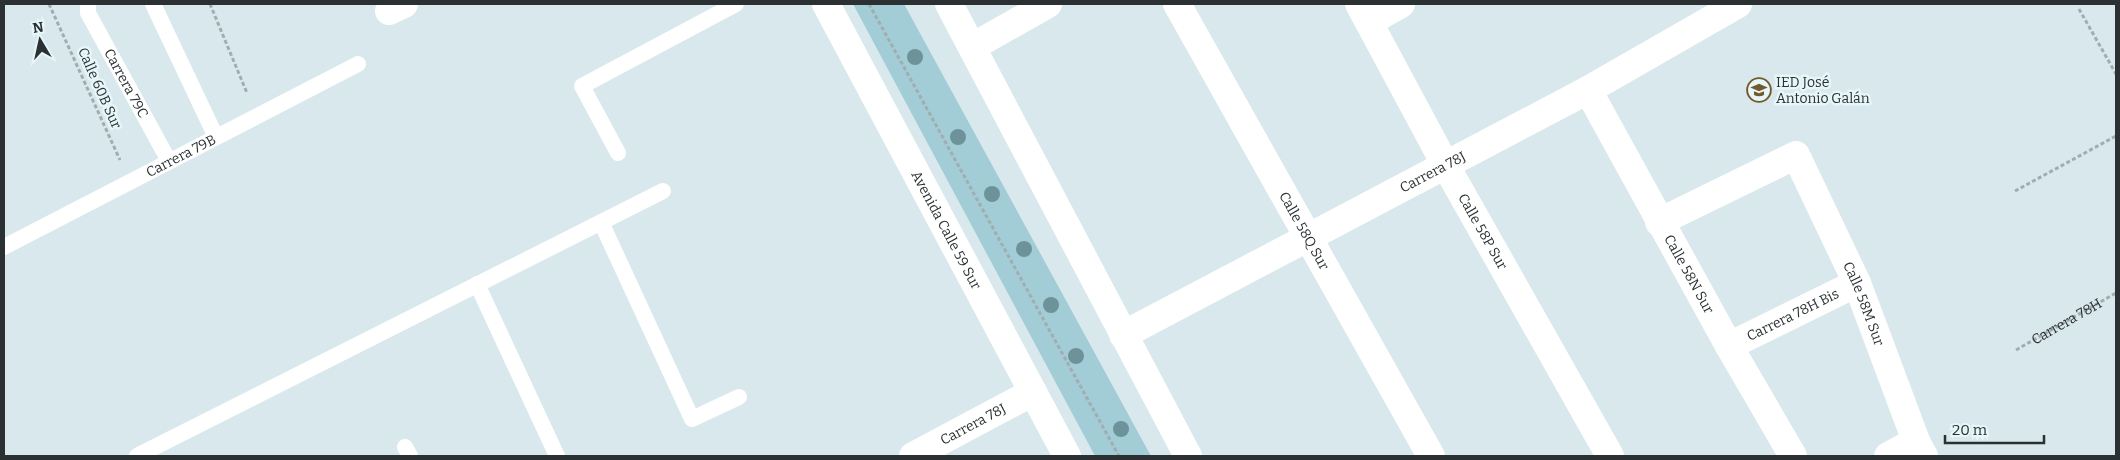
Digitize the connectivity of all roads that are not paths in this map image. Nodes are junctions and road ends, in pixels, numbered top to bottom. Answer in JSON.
{"nodes":[{"id":1,"x":88,"y":4,"type":"edge"},
{"id":2,"x":153,"y":4,"type":"edge"},
{"id":3,"x":736,"y":4,"type":"edge"},
{"id":4,"x":826,"y":4,"type":"edge"},
{"id":5,"x":949,"y":4,"type":"edge"},
{"id":6,"x":1048,"y":4,"type":"edge"},
{"id":7,"x":1178,"y":4,"type":"edge"},
{"id":8,"x":1401,"y":4,"type":"edge"},
{"id":9,"x":1738,"y":4,"type":"edge"},
{"id":10,"x":1364,"y":13,"type":"edge"},
{"id":11,"x":972,"y":47,"type":"junction"},
{"id":12,"x":358,"y":64,"type":"dead end"},
{"id":13,"x":1588,"y":90,"type":"junction"},
{"id":14,"x":216,"y":137,"type":"junction"},
{"id":15,"x":618,"y":153,"type":"dead end"},
{"id":16,"x":169,"y":161,"type":"junction"},
{"id":17,"x":1446,"y":166,"type":"junction"},
{"id":18,"x":663,"y":190,"type":"dead end"},
{"id":19,"x":602,"y":222,"type":"junction"},
{"id":20,"x":1659,"y":222,"type":"junction"},
{"id":21,"x":1309,"y":239,"type":"junction"},
{"id":22,"x":4,"y":248,"type":"edge"},
{"id":23,"x":1857,"y":283,"type":"junction"},
{"id":24,"x":477,"y":284,"type":"junction"},
{"id":25,"x":1123,"y":335,"type":"junction"},
{"id":26,"x":1728,"y":346,"type":"junction"},
{"id":27,"x":1032,"y":392,"type":"junction"},
{"id":28,"x":739,"y":396,"type":"dead end"},
{"id":29,"x":1920,"y":449,"type":"edge"},
{"id":30,"x":137,"y":456,"type":"edge"},
{"id":31,"x":558,"y":456,"type":"edge"},
{"id":32,"x":913,"y":456,"type":"edge"},
{"id":33,"x":1067,"y":456,"type":"edge"},
{"id":34,"x":1188,"y":456,"type":"edge"},
{"id":35,"x":1431,"y":456,"type":"edge"},
{"id":36,"x":1610,"y":456,"type":"edge"},
{"id":37,"x":1793,"y":456,"type":"edge"},
{"id":38,"x":1888,"y":456,"type":"edge"}],
"edges":[{"from":1,"to":16,"type":"lane","name":"Carrera 79C"},
{"from":2,"to":14,"type":"lane"},
{"from":3,"to":15,"type":"lane"},
{"from":4,"to":27,"type":"street","name":"Avenida Calle 59 Sur"},
{"from":5,"to":11,"type":"street"},
{"from":6,"to":11,"type":"street"},
{"from":7,"to":21,"type":"street","name":"Calle 58Q Sur"},
{"from":8,"to":10,"type":"street"},
{"from":9,"to":13,"type":"street","name":"Carrera 78J"},
{"from":10,"to":17,"type":"street","name":"Calle 58P Sur"},
{"from":11,"to":25,"type":"street"},
{"from":12,"to":14,"type":"lane","name":"Carrera 79B"},
{"from":13,"to":17,"type":"street","name":"Carrera 78J"},
{"from":13,"to":20,"type":"street","name":"Calle 58N Sur"},
{"from":14,"to":16,"type":"lane","name":"Carrera 79B"},
{"from":16,"to":22,"type":"lane","name":"Carrera 79B"},
{"from":17,"to":21,"type":"street","name":"Carrera 78J"},
{"from":17,"to":36,"type":"street","name":"Calle 58P Sur"},
{"from":18,"to":19,"type":"lane"},
{"from":19,"to":24,"type":"lane"},
{"from":19,"to":28,"type":"lane"},
{"from":20,"to":23,"type":"street","name":"Calle 58M Sur"},
{"from":20,"to":26,"type":"street","name":"Calle 58N Sur"},
{"from":21,"to":25,"type":"street","name":"Carrera 78J"},
{"from":21,"to":35,"type":"street","name":"Calle 58Q Sur"},
{"from":23,"to":26,"type":"street","name":"Carrera 78H Bis"},
{"from":23,"to":29,"type":"street","name":"Calle 58M Sur"},
{"from":24,"to":30,"type":"lane"},
{"from":24,"to":31,"type":"lane"},
{"from":25,"to":34,"type":"street"},
{"from":26,"to":37,"type":"street","name":"Calle 58N Sur"},
{"from":27,"to":32,"type":"street","name":"Carrera 78J"},
{"from":27,"to":33,"type":"street","name":"Avenida Calle 59 Sur"},
{"from":29,"to":38,"type":"street"}]}
